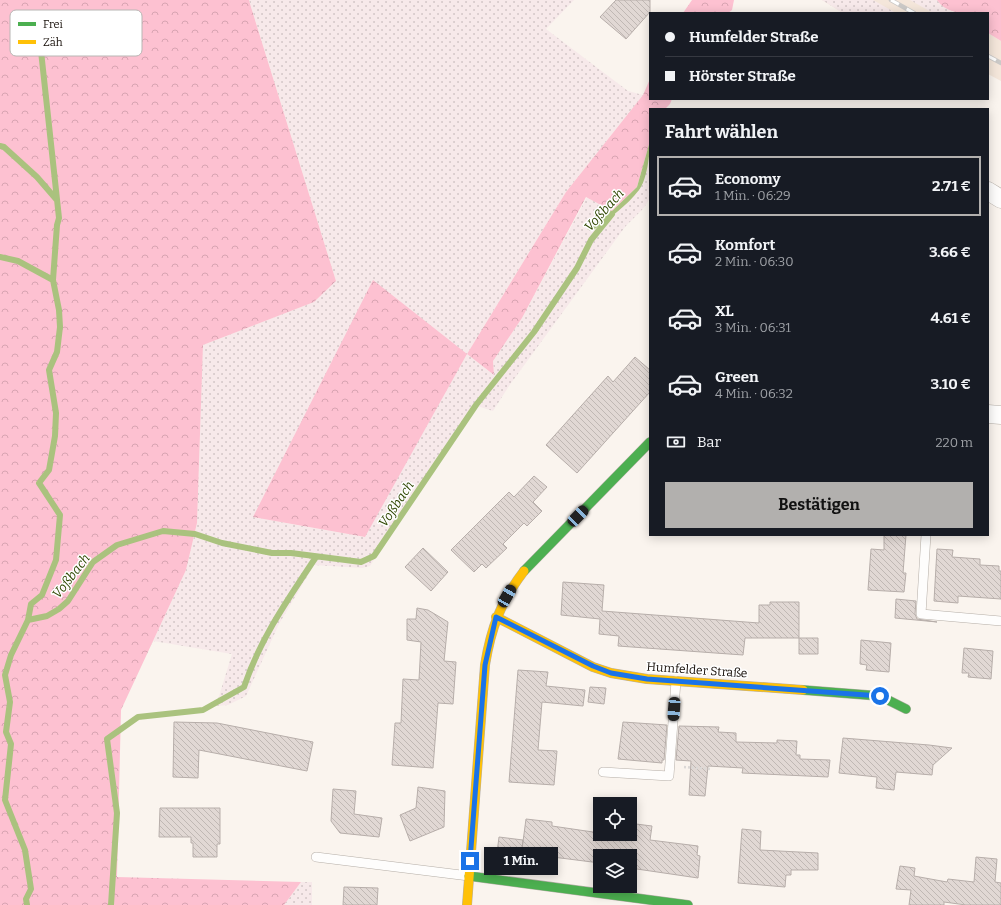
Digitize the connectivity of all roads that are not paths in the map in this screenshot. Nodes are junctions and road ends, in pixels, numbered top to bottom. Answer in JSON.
{"nodes":[{"id":1,"x":989,"y":192,"type":"edge"},
{"id":2,"x":1001,"y":199,"type":"edge"},
{"id":3,"x":989,"y":414,"type":"edge"},
{"id":4,"x":1001,"y":415,"type":"edge"},
{"id":5,"x":649,"y":443,"type":"edge"},
{"id":6,"x":926,"y":536,"type":"edge"},
{"id":7,"x":496,"y":617,"type":"junction"},
{"id":8,"x":1001,"y":621,"type":"edge"},
{"id":9,"x":676,"y":681,"type":"junction"},
{"id":10,"x":906,"y":709,"type":"dead end"},
{"id":11,"x":603,"y":772,"type":"dead end"},
{"id":12,"x":316,"y":857,"type":"dead end"},
{"id":13,"x":469,"y":876,"type":"junction"},
{"id":14,"x":467,"y":905,"type":"edge"},
{"id":15,"x":688,"y":905,"type":"edge"}],
"edges":[{"from":1,"to":2,"type":"street"},
{"from":3,"to":4,"type":"street"},
{"from":5,"to":7,"type":"street"},
{"from":6,"to":8,"type":"lane"},
{"from":7,"to":9,"type":"street","name":"Humfelder Straße"},
{"from":7,"to":13,"type":"street"},
{"from":9,"to":10,"type":"street","name":"Humfelder Straße"},
{"from":9,"to":11,"type":"lane"},
{"from":12,"to":13,"type":"lane"},
{"from":13,"to":14,"type":"street"},
{"from":13,"to":15,"type":"street"}]}
